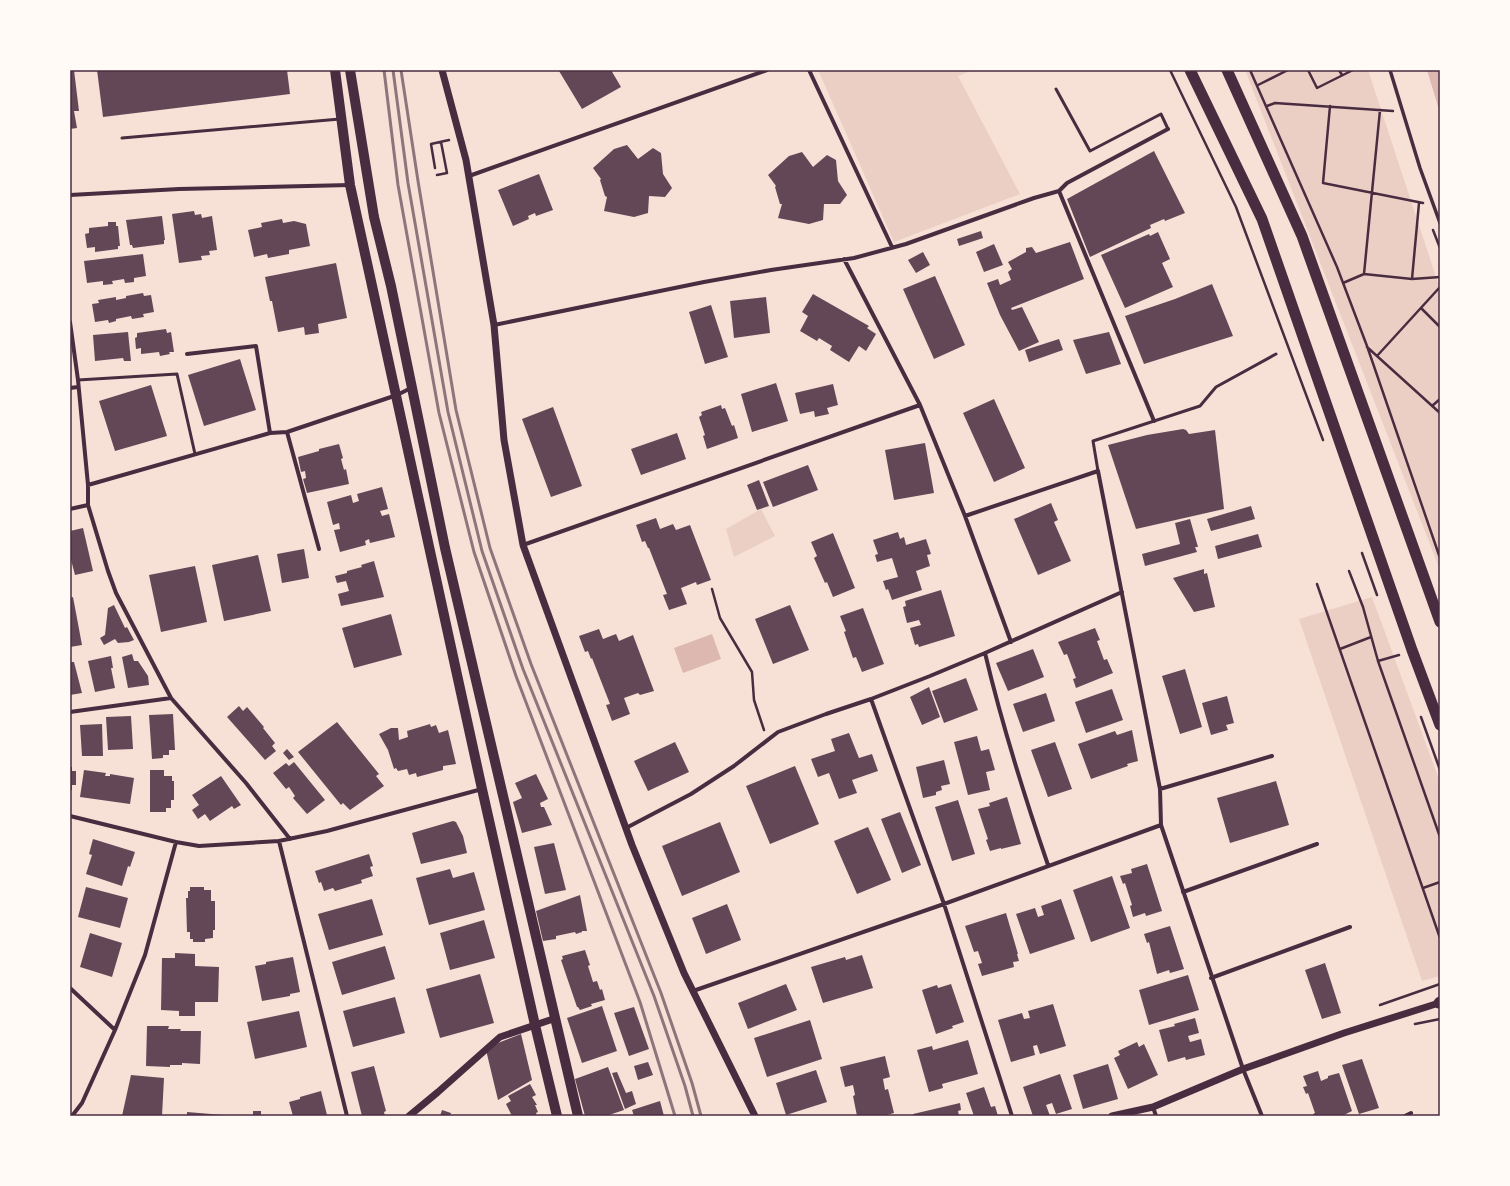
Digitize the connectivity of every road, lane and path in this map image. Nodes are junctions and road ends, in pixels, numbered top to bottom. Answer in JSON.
{"nodes":[{"id":1,"x":335,"y":70,"type":"edge"},
{"id":2,"x":350,"y":70,"type":"edge"},
{"id":3,"x":442,"y":70,"type":"edge"},
{"id":4,"x":767,"y":70,"type":"edge"},
{"id":5,"x":810,"y":70,"type":"edge"},
{"id":6,"x":1170,"y":70,"type":"edge"},
{"id":7,"x":1190,"y":70,"type":"edge"},
{"id":8,"x":1227,"y":70,"type":"edge"},
{"id":9,"x":1250,"y":70,"type":"edge"},
{"id":10,"x":1288,"y":70,"type":"edge"},
{"id":11,"x":1308,"y":70,"type":"edge"},
{"id":12,"x":1339,"y":70,"type":"edge"},
{"id":13,"x":1353,"y":70,"type":"edge"},
{"id":14,"x":1390,"y":70,"type":"edge"},
{"id":15,"x":1342,"y":75,"type":"junction"},
{"id":16,"x":1258,"y":85,"type":"junction"},
{"id":17,"x":1056,"y":88,"type":"dead end"},
{"id":18,"x":1267,"y":106,"type":"junction"},
{"id":19,"x":1330,"y":106,"type":"junction"},
{"id":20,"x":1380,"y":110,"type":"junction"},
{"id":21,"x":1403,"y":112,"type":"junction"},
{"id":22,"x":342,"y":119,"type":"junction"},
{"id":23,"x":1168,"y":129,"type":"joint"},
{"id":24,"x":122,"y":138,"type":"dead end"},
{"id":25,"x":460,"y":139,"type":"junction"},
{"id":26,"x":441,"y":142,"type":"junction"},
{"id":27,"x":435,"y":168,"type":"dead end"},
{"id":28,"x":437,"y":175,"type":"dead end"},
{"id":29,"x":468,"y":176,"type":"junction"},
{"id":30,"x":350,"y":185,"type":"junction"},
{"id":31,"x":1058,"y":191,"type":"junction"},
{"id":32,"x":1372,"y":193,"type":"junction"},
{"id":33,"x":70,"y":195,"type":"edge"},
{"id":34,"x":1419,"y":202,"type":"junction"},
{"id":35,"x":1434,"y":205,"type":"junction"},
{"id":36,"x":1440,"y":223,"type":"edge"},
{"id":37,"x":892,"y":247,"type":"junction"},
{"id":38,"x":844,"y":259,"type":"junction"},
{"id":39,"x":1364,"y":274,"type":"junction"},
{"id":40,"x":1440,"y":277,"type":"edge"},
{"id":41,"x":1412,"y":279,"type":"junction"},
{"id":42,"x":1343,"y":283,"type":"junction"},
{"id":43,"x":1440,"y":287,"type":"edge"},
{"id":44,"x":1421,"y":308,"type":"junction"},
{"id":45,"x":70,"y":322,"type":"edge"},
{"id":46,"x":494,"y":325,"type":"junction"},
{"id":47,"x":1440,"y":327,"type":"edge"},
{"id":48,"x":1367,"y":346,"type":"junction"},
{"id":49,"x":186,"y":354,"type":"dead end"},
{"id":50,"x":1276,"y":354,"type":"dead end"},
{"id":51,"x":1377,"y":356,"type":"junction"},
{"id":52,"x":78,"y":380,"type":"junction"},
{"id":53,"x":78,"y":387,"type":"junction"},
{"id":54,"x":70,"y":388,"type":"edge"},
{"id":55,"x":412,"y":388,"type":"junction"},
{"id":56,"x":397,"y":394,"type":"junction"},
{"id":57,"x":1440,"y":399,"type":"edge"},
{"id":58,"x":920,"y":405,"type":"junction"},
{"id":59,"x":1432,"y":406,"type":"junction"},
{"id":60,"x":1440,"y":413,"type":"edge"},
{"id":61,"x":1154,"y":421,"type":"junction"},
{"id":62,"x":286,"y":432,"type":"junction"},
{"id":63,"x":270,"y":433,"type":"junction"},
{"id":64,"x":1325,"y":445,"type":"dead end"},
{"id":65,"x":195,"y":454,"type":"junction"},
{"id":66,"x":1098,"y":471,"type":"junction"},
{"id":67,"x":88,"y":485,"type":"junction"},
{"id":68,"x":88,"y":505,"type":"junction"},
{"id":69,"x":70,"y":509,"type":"edge"},
{"id":70,"x":965,"y":516,"type":"junction"},
{"id":71,"x":523,"y":545,"type":"junction"},
{"id":72,"x":1361,"y":548,"type":"dead end"},
{"id":73,"x":319,"y":549,"type":"dead end"},
{"id":74,"x":1440,"y":558,"type":"edge"},
{"id":75,"x":1349,"y":571,"type":"dead end"},
{"id":76,"x":1317,"y":584,"type":"dead end"},
{"id":77,"x":712,"y":589,"type":"dead end"},
{"id":78,"x":1122,"y":592,"type":"junction"},
{"id":79,"x":1378,"y":597,"type":"dead end"},
{"id":80,"x":1440,"y":622,"type":"edge"},
{"id":81,"x":1372,"y":637,"type":"junction"},
{"id":82,"x":1011,"y":642,"type":"junction"},
{"id":83,"x":1340,"y":648,"type":"junction"},
{"id":84,"x":1396,"y":648,"type":"dead end"},
{"id":85,"x":985,"y":653,"type":"junction"},
{"id":86,"x":1399,"y":655,"type":"junction"},
{"id":87,"x":1378,"y":661,"type":"junction"},
{"id":88,"x":1401,"y":662,"type":"dead end"},
{"id":89,"x":170,"y":698,"type":"junction"},
{"id":90,"x":871,"y":699,"type":"junction"},
{"id":91,"x":70,"y":712,"type":"edge"},
{"id":92,"x":1419,"y":712,"type":"dead end"},
{"id":93,"x":1440,"y":724,"type":"edge"},
{"id":94,"x":767,"y":740,"type":"junction"},
{"id":95,"x":1272,"y":756,"type":"dead end"},
{"id":96,"x":1440,"y":770,"type":"edge"},
{"id":97,"x":499,"y":784,"type":"junction"},
{"id":98,"x":482,"y":789,"type":"junction"},
{"id":99,"x":1160,"y":789,"type":"junction"},
{"id":100,"x":70,"y":816,"type":"edge"},
{"id":101,"x":1161,"y":825,"type":"junction"},
{"id":102,"x":626,"y":828,"type":"junction"},
{"id":103,"x":1440,"y":837,"type":"edge"},
{"id":104,"x":290,"y":839,"type":"junction"},
{"id":105,"x":279,"y":841,"type":"junction"},
{"id":106,"x":176,"y":842,"type":"junction"},
{"id":107,"x":1317,"y":844,"type":"dead end"},
{"id":108,"x":1048,"y":865,"type":"junction"},
{"id":109,"x":1440,"y":882,"type":"edge"},
{"id":110,"x":1423,"y":888,"type":"junction"},
{"id":111,"x":1183,"y":892,"type":"junction"},
{"id":112,"x":944,"y":904,"type":"junction"},
{"id":113,"x":1350,"y":926,"type":"dead end"},
{"id":114,"x":1440,"y":938,"type":"edge"},
{"id":115,"x":1211,"y":978,"type":"junction"},
{"id":116,"x":1440,"y":984,"type":"edge"},
{"id":117,"x":70,"y":988,"type":"edge"},
{"id":118,"x":693,"y":991,"type":"junction"},
{"id":119,"x":1440,"y":1003,"type":"edge"},
{"id":120,"x":1380,"y":1005,"type":"dead end"},
{"id":121,"x":556,"y":1018,"type":"junction"},
{"id":122,"x":535,"y":1024,"type":"junction"},
{"id":123,"x":115,"y":1030,"type":"junction"},
{"id":124,"x":1243,"y":1069,"type":"junction"},
{"id":125,"x":1153,"y":1107,"type":"junction"},
{"id":126,"x":1411,"y":1113,"type":"dead end"},
{"id":127,"x":72,"y":1116,"type":"edge"},
{"id":128,"x":347,"y":1116,"type":"edge"},
{"id":129,"x":409,"y":1116,"type":"edge"},
{"id":130,"x":557,"y":1116,"type":"edge"},
{"id":131,"x":578,"y":1116,"type":"edge"},
{"id":132,"x":755,"y":1116,"type":"edge"},
{"id":133,"x":1012,"y":1116,"type":"edge"},
{"id":134,"x":1112,"y":1116,"type":"edge"},
{"id":135,"x":1156,"y":1116,"type":"edge"},
{"id":136,"x":1262,"y":1116,"type":"edge"},
{"id":137,"x":1405,"y":1116,"type":"edge"}],
"edges":[{"from":1,"to":22,"type":"main road"},
{"from":2,"to":55,"type":"main road"},
{"from":3,"to":25,"type":"street"},
{"from":4,"to":29,"type":"street"},
{"from":5,"to":37,"type":"street"},
{"from":6,"to":64,"type":"path"},
{"from":7,"to":93,"type":"highway"},
{"from":8,"to":80,"type":"highway"},
{"from":9,"to":16,"type":"path"},
{"from":10,"to":16,"type":"path"},
{"from":11,"to":15,"type":"path"},
{"from":12,"to":15,"type":"path"},
{"from":13,"to":15,"type":"path"},
{"from":14,"to":21,"type":"street"},
{"from":16,"to":18,"type":"path"},
{"from":17,"to":23,"type":"lane"},
{"from":18,"to":19,"type":"path"},
{"from":18,"to":42,"type":"path"},
{"from":19,"to":20,"type":"path"},
{"from":19,"to":32,"type":"path"},
{"from":20,"to":21,"type":"path"},
{"from":20,"to":32,"type":"path"},
{"from":21,"to":35,"type":"street"},
{"from":22,"to":24,"type":"lane"},
{"from":22,"to":30,"type":"main road"},
{"from":23,"to":31,"type":"street"},
{"from":25,"to":26,"type":"path"},
{"from":25,"to":29,"type":"street"},
{"from":26,"to":27,"type":"path"},
{"from":26,"to":28,"type":"path"},
{"from":29,"to":46,"type":"street"},
{"from":30,"to":33,"type":"street"},
{"from":30,"to":56,"type":"main road"},
{"from":31,"to":37,"type":"street"},
{"from":31,"to":61,"type":"street"},
{"from":32,"to":34,"type":"path"},
{"from":32,"to":39,"type":"path"},
{"from":34,"to":35,"type":"path"},
{"from":34,"to":41,"type":"path"},
{"from":35,"to":36,"type":"street"},
{"from":37,"to":38,"type":"street"},
{"from":38,"to":46,"type":"street"},
{"from":38,"to":58,"type":"street"},
{"from":39,"to":41,"type":"path"},
{"from":39,"to":42,"type":"path"},
{"from":40,"to":41,"type":"path"},
{"from":42,"to":48,"type":"path"},
{"from":43,"to":44,"type":"path"},
{"from":44,"to":47,"type":"path"},
{"from":44,"to":51,"type":"path"},
{"from":45,"to":52,"type":"street"},
{"from":46,"to":71,"type":"street"},
{"from":48,"to":51,"type":"path"},
{"from":48,"to":74,"type":"path"},
{"from":49,"to":63,"type":"street"},
{"from":50,"to":61,"type":"lane"},
{"from":51,"to":59,"type":"path"},
{"from":52,"to":53,"type":"street"},
{"from":52,"to":65,"type":"lane"},
{"from":53,"to":54,"type":"street"},
{"from":53,"to":67,"type":"street"},
{"from":55,"to":56,"type":"street"},
{"from":55,"to":97,"type":"main road"},
{"from":56,"to":62,"type":"street"},
{"from":56,"to":98,"type":"main road"},
{"from":57,"to":59,"type":"path"},
{"from":58,"to":70,"type":"street"},
{"from":58,"to":71,"type":"street"},
{"from":59,"to":60,"type":"path"},
{"from":61,"to":66,"type":"lane"},
{"from":62,"to":63,"type":"street"},
{"from":62,"to":73,"type":"street"},
{"from":63,"to":65,"type":"street"},
{"from":65,"to":67,"type":"street"},
{"from":66,"to":70,"type":"street"},
{"from":66,"to":78,"type":"street"},
{"from":67,"to":68,"type":"street"},
{"from":68,"to":69,"type":"street"},
{"from":68,"to":89,"type":"street"},
{"from":70,"to":82,"type":"street"},
{"from":71,"to":102,"type":"street"},
{"from":72,"to":79,"type":"path"},
{"from":75,"to":81,"type":"path"},
{"from":76,"to":83,"type":"path"},
{"from":77,"to":94,"type":"path"},
{"from":78,"to":82,"type":"street"},
{"from":78,"to":99,"type":"street"},
{"from":81,"to":83,"type":"path"},
{"from":81,"to":87,"type":"path"},
{"from":82,"to":85,"type":"street"},
{"from":83,"to":110,"type":"path"},
{"from":84,"to":86,"type":"path"},
{"from":85,"to":90,"type":"street"},
{"from":85,"to":108,"type":"street"},
{"from":86,"to":87,"type":"path"},
{"from":86,"to":88,"type":"path"},
{"from":87,"to":103,"type":"path"},
{"from":89,"to":91,"type":"street"},
{"from":89,"to":104,"type":"street"},
{"from":90,"to":94,"type":"street"},
{"from":90,"to":112,"type":"street"},
{"from":92,"to":96,"type":"path"},
{"from":94,"to":102,"type":"street"},
{"from":95,"to":99,"type":"street"},
{"from":97,"to":98,"type":"main road"},
{"from":97,"to":121,"type":"main road"},
{"from":98,"to":104,"type":"street"},
{"from":98,"to":122,"type":"main road"},
{"from":99,"to":101,"type":"street"},
{"from":100,"to":106,"type":"street"},
{"from":101,"to":108,"type":"street"},
{"from":101,"to":111,"type":"street"},
{"from":102,"to":118,"type":"street"},
{"from":104,"to":105,"type":"street"},
{"from":105,"to":106,"type":"street"},
{"from":105,"to":128,"type":"street"},
{"from":106,"to":123,"type":"street"},
{"from":107,"to":111,"type":"street"},
{"from":108,"to":112,"type":"street"},
{"from":109,"to":110,"type":"path"},
{"from":110,"to":114,"type":"path"},
{"from":111,"to":115,"type":"street"},
{"from":112,"to":118,"type":"street"},
{"from":112,"to":133,"type":"street"},
{"from":113,"to":115,"type":"street"},
{"from":115,"to":124,"type":"street"},
{"from":116,"to":120,"type":"path"},
{"from":117,"to":123,"type":"street"},
{"from":118,"to":132,"type":"street"},
{"from":119,"to":124,"type":"street"},
{"from":121,"to":122,"type":"street"},
{"from":121,"to":131,"type":"main road"},
{"from":122,"to":129,"type":"street"},
{"from":122,"to":130,"type":"main road"},
{"from":123,"to":127,"type":"street"},
{"from":124,"to":125,"type":"street"},
{"from":124,"to":136,"type":"street"},
{"from":125,"to":134,"type":"street"},
{"from":125,"to":135,"type":"street"},
{"from":126,"to":137,"type":"street"}]}
